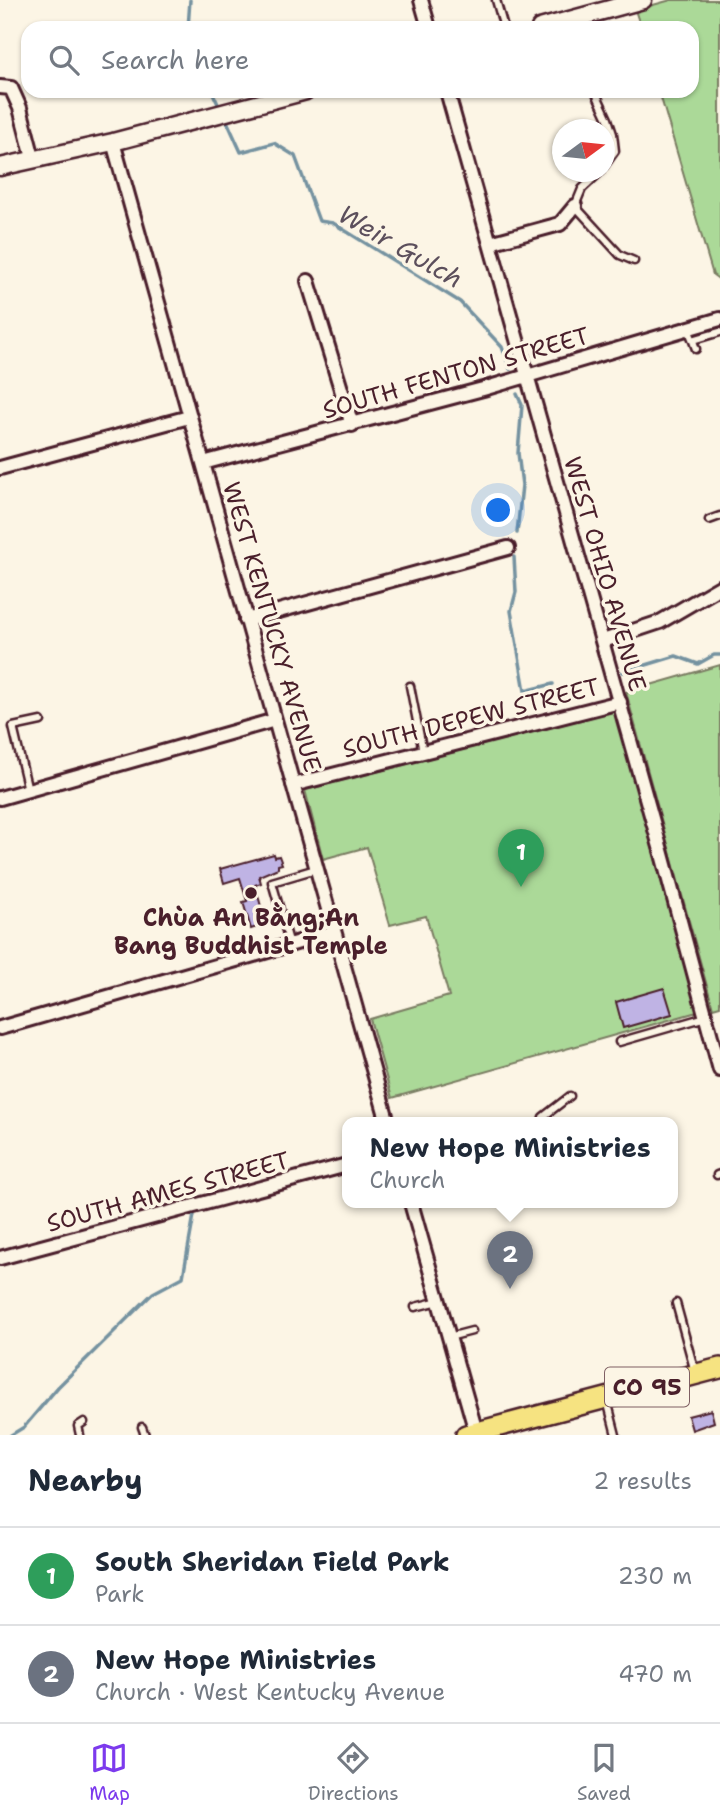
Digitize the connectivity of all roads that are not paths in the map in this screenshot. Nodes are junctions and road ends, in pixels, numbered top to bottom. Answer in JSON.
{"nodes":[{"id":1,"x":421,"y":0,"type":"edge"},
{"id":2,"x":496,"y":0,"type":"edge"},
{"id":3,"x":643,"y":0,"type":"edge"},
{"id":4,"x":427,"y":21,"type":"edge"},
{"id":5,"x":502,"y":21,"type":"edge"},
{"id":6,"x":566,"y":21,"type":"edge"},
{"id":7,"x":0,"y":87,"type":"edge"},
{"id":8,"x":280,"y":98,"type":"edge"},
{"id":9,"x":449,"y":98,"type":"edge"},
{"id":10,"x":598,"y":98,"type":"edge"},
{"id":11,"x":607,"y":119,"type":"edge"},
{"id":12,"x":113,"y":142,"type":"junction"},
{"id":13,"x":33,"y":158,"type":"junction"},
{"id":14,"x":0,"y":167,"type":"edge"},
{"id":15,"x":589,"y":182,"type":"edge"},
{"id":16,"x":575,"y":206,"type":"junction"},
{"id":17,"x":490,"y":243,"type":"junction"},
{"id":18,"x":634,"y":261,"type":"dead end"},
{"id":19,"x":308,"y":281,"type":"dead end"},
{"id":20,"x":720,"y":319,"type":"edge"},
{"id":21,"x":720,"y":332,"type":"edge"},
{"id":22,"x":690,"y":334,"type":"junction"},
{"id":23,"x":696,"y":349,"type":"dead end"},
{"id":24,"x":527,"y":375,"type":"junction"},
{"id":25,"x":189,"y":417,"type":"junction"},
{"id":26,"x":352,"y":425,"type":"junction"},
{"id":27,"x":203,"y":463,"type":"junction"},
{"id":28,"x":0,"y":468,"type":"edge"},
{"id":29,"x":720,"y":516,"type":"edge"},
{"id":30,"x":709,"y":520,"type":"dead end"},
{"id":31,"x":508,"y":548,"type":"dead end"},
{"id":32,"x":720,"y":587,"type":"edge"},
{"id":33,"x":246,"y":620,"type":"junction"},
{"id":34,"x":603,"y":641,"type":"junction"},
{"id":35,"x":410,"y":686,"type":"dead end"},
{"id":36,"x":620,"y":702,"type":"junction"},
{"id":37,"x":275,"y":720,"type":"junction"},
{"id":38,"x":41,"y":721,"type":"dead end"},
{"id":39,"x":423,"y":752,"type":"junction"},
{"id":40,"x":293,"y":785,"type":"junction"},
{"id":41,"x":28,"y":790,"type":"junction"},
{"id":42,"x":0,"y":798,"type":"edge"},
{"id":43,"x":316,"y":869,"type":"junction"},
{"id":44,"x":334,"y":932,"type":"junction"},
{"id":45,"x":290,"y":945,"type":"junction"},
{"id":46,"x":706,"y":1017,"type":"junction"},
{"id":47,"x":0,"y":1028,"type":"edge"},
{"id":48,"x":619,"y":1042,"type":"dead end"},
{"id":49,"x":720,"y":1070,"type":"edge"},
{"id":50,"x":570,"y":1096,"type":"dead end"},
{"id":51,"x":386,"y":1117,"type":"edge"},
{"id":52,"x":543,"y":1117,"type":"edge"},
{"id":53,"x":342,"y":1166,"type":"edge"},
{"id":54,"x":412,"y":1208,"type":"edge"},
{"id":55,"x":0,"y":1258,"type":"edge"},
{"id":56,"x":439,"y":1301,"type":"junction"},
{"id":57,"x":676,"y":1303,"type":"dead end"},
{"id":58,"x":415,"y":1307,"type":"dead end"},
{"id":59,"x":472,"y":1331,"type":"dead end"},
{"id":60,"x":449,"y":1337,"type":"junction"},
{"id":61,"x":720,"y":1368,"type":"edge"},
{"id":62,"x":695,"y":1374,"type":"junction"},
{"id":63,"x":607,"y":1398,"type":"junction"},
{"id":64,"x":84,"y":1422,"type":"dead end"},
{"id":65,"x":142,"y":1427,"type":"dead end"},
{"id":66,"x":473,"y":1434,"type":"edge"},
{"id":67,"x":80,"y":1435,"type":"edge"},
{"id":68,"x":145,"y":1435,"type":"edge"},
{"id":69,"x":616,"y":1435,"type":"edge"}],
"edges":[{"from":1,"to":4,"type":"street"},
{"from":2,"to":5,"type":"lane"},
{"from":3,"to":6,"type":"street"},
{"from":7,"to":13,"type":"street"},
{"from":8,"to":12,"type":"street"},
{"from":9,"to":17,"type":"street","name":"WEST OHIO AVENUE"},
{"from":10,"to":11,"type":"lane"},
{"from":12,"to":13,"type":"street"},
{"from":12,"to":25,"type":"street","name":"WEST KENTUCKY AVENUE"},
{"from":13,"to":14,"type":"street"},
{"from":15,"to":16,"type":"lane"},
{"from":16,"to":17,"type":"street"},
{"from":16,"to":18,"type":"lane"},
{"from":17,"to":24,"type":"street","name":"WEST OHIO AVENUE"},
{"from":19,"to":26,"type":"street"},
{"from":20,"to":22,"type":"street","name":"SOUTH FENTON STREET"},
{"from":21,"to":22,"type":"lane"},
{"from":22,"to":23,"type":"lane"},
{"from":22,"to":24,"type":"street","name":"SOUTH FENTON STREET"},
{"from":24,"to":26,"type":"street","name":"SOUTH FENTON STREET"},
{"from":24,"to":34,"type":"street","name":"WEST OHIO AVENUE"},
{"from":25,"to":27,"type":"street","name":"WEST KENTUCKY AVENUE"},
{"from":25,"to":28,"type":"street"},
{"from":26,"to":27,"type":"street","name":"SOUTH FENTON STREET"},
{"from":27,"to":33,"type":"street","name":"WEST KENTUCKY AVENUE"},
{"from":29,"to":30,"type":"lane"},
{"from":31,"to":33,"type":"street"},
{"from":32,"to":34,"type":"street","name":"SOUTH DEPEW STREET"},
{"from":33,"to":37,"type":"street","name":"WEST KENTUCKY AVENUE"},
{"from":34,"to":36,"type":"street","name":"WEST OHIO AVENUE"},
{"from":35,"to":39,"type":"lane"},
{"from":36,"to":39,"type":"street","name":"SOUTH DEPEW STREET"},
{"from":36,"to":46,"type":"street","name":"WEST OHIO AVENUE"},
{"from":37,"to":40,"type":"street","name":"WEST KENTUCKY AVENUE"},
{"from":37,"to":41,"type":"street"},
{"from":38,"to":41,"type":"lane"},
{"from":39,"to":40,"type":"street","name":"SOUTH DEPEW STREET"},
{"from":40,"to":43,"type":"street","name":"WEST KENTUCKY AVENUE"},
{"from":41,"to":42,"type":"street"},
{"from":43,"to":44,"type":"street","name":"WEST KENTUCKY AVENUE"},
{"from":43,"to":45,"type":"lane"},
{"from":44,"to":45,"type":"street"},
{"from":44,"to":51,"type":"street","name":"WEST KENTUCKY AVENUE"},
{"from":45,"to":47,"type":"street"},
{"from":46,"to":48,"type":"lane"},
{"from":46,"to":49,"type":"street","name":"WEST OHIO AVENUE"},
{"from":50,"to":52,"type":"lane"},
{"from":53,"to":55,"type":"street","name":"SOUTH AMES STREET"},
{"from":54,"to":56,"type":"street"},
{"from":56,"to":58,"type":"lane"},
{"from":56,"to":60,"type":"street"},
{"from":57,"to":62,"type":"lane"},
{"from":59,"to":60,"type":"lane"},
{"from":60,"to":66,"type":"street"},
{"from":61,"to":62,"type":"main road","number":"CO 95"},
{"from":62,"to":63,"type":"main road","number":"CO 95"},
{"from":63,"to":66,"type":"main road","number":"CO 95"},
{"from":63,"to":69,"type":"lane"},
{"from":64,"to":67,"type":"lane"},
{"from":65,"to":68,"type":"lane"}]}
